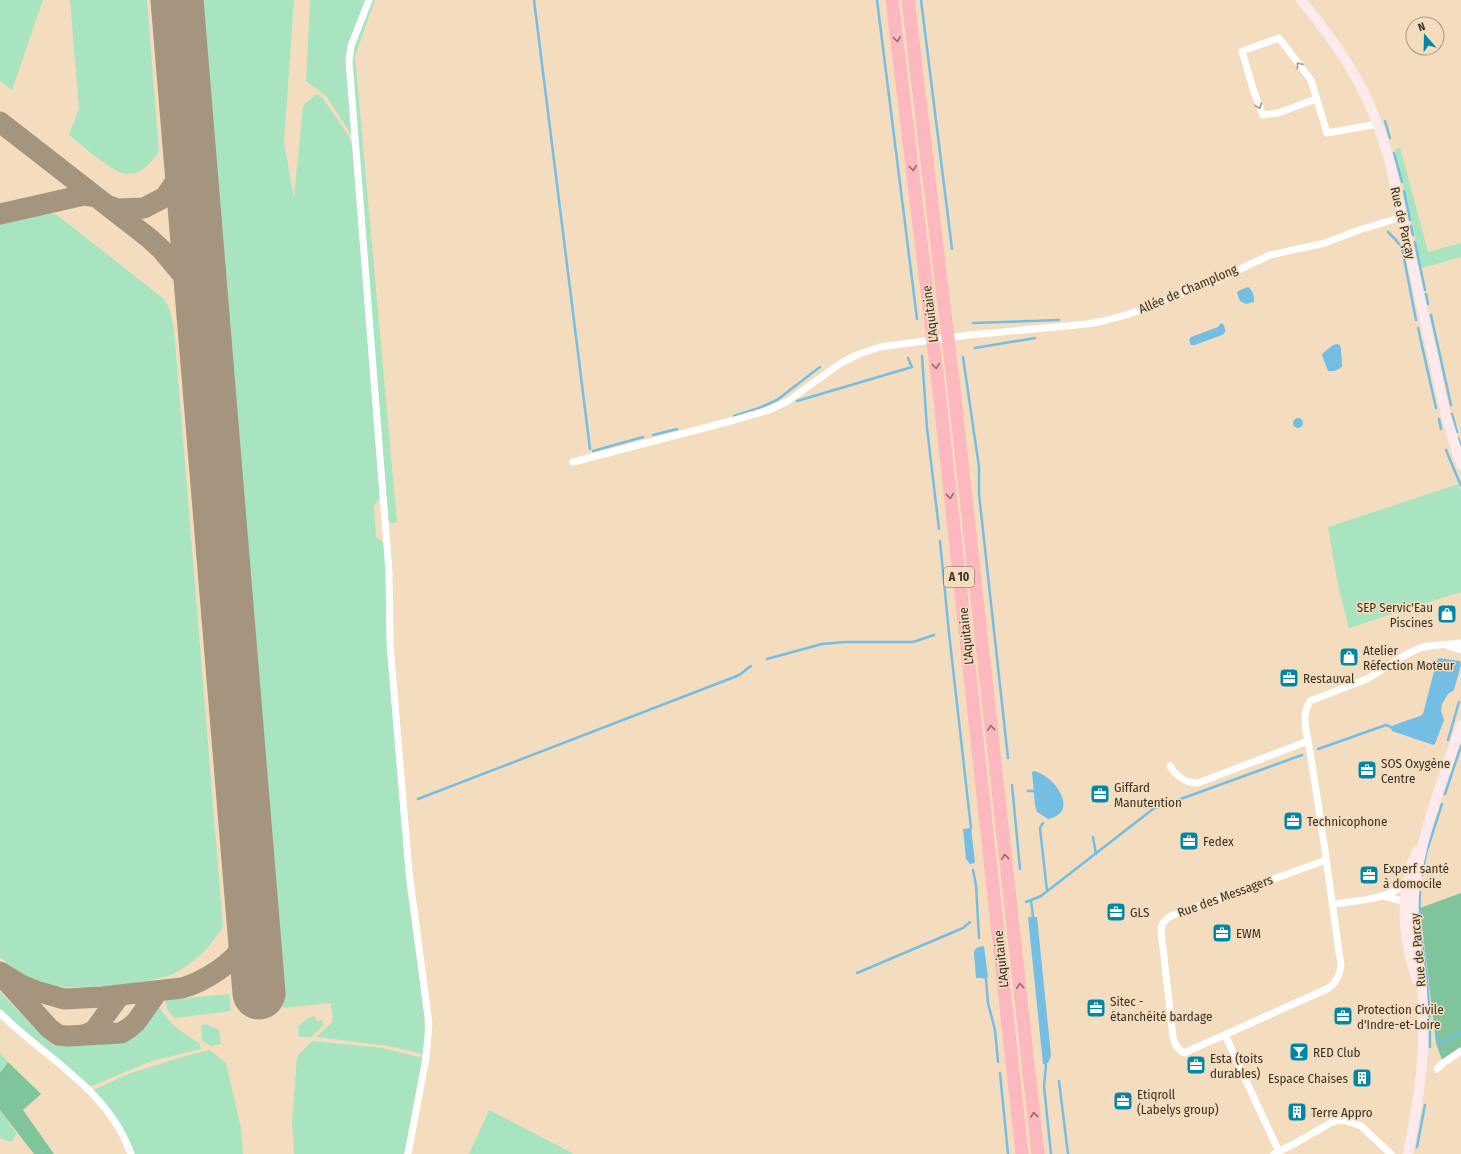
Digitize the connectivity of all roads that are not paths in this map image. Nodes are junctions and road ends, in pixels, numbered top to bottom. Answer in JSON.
{"nodes":[{"id":1,"x":369,"y":0,"type":"edge"},
{"id":2,"x":892,"y":0,"type":"edge"},
{"id":3,"x":908,"y":0,"type":"edge"},
{"id":4,"x":1301,"y":0,"type":"edge"},
{"id":5,"x":1316,"y":99,"type":"junction"},
{"id":6,"x":1378,"y":124,"type":"junction"},
{"id":7,"x":1402,"y":217,"type":"junction"},
{"id":8,"x":573,"y":462,"type":"dead end"},
{"id":9,"x":1461,"y":465,"type":"edge"},
{"id":10,"x":1461,"y":643,"type":"edge"},
{"id":11,"x":1440,"y":645,"type":"junction"},
{"id":12,"x":1461,"y":650,"type":"edge"},
{"id":13,"x":1461,"y":725,"type":"edge"},
{"id":14,"x":1308,"y":741,"type":"junction"},
{"id":15,"x":1170,"y":766,"type":"dead end"},
{"id":16,"x":1426,"y":833,"type":"junction"},
{"id":17,"x":1326,"y":860,"type":"junction"},
{"id":18,"x":1408,"y":877,"type":"junction"},
{"id":19,"x":1416,"y":886,"type":"junction"},
{"id":20,"x":1394,"y":890,"type":"junction"},
{"id":21,"x":1382,"y":896,"type":"junction"},
{"id":22,"x":1405,"y":898,"type":"junction"},
{"id":23,"x":1332,"y":904,"type":"junction"},
{"id":24,"x":1417,"y":948,"type":"junction"},
{"id":25,"x":1422,"y":996,"type":"junction"},
{"id":26,"x":0,"y":1013,"type":"edge"},
{"id":27,"x":1225,"y":1035,"type":"junction"},
{"id":28,"x":1461,"y":1051,"type":"edge"},
{"id":29,"x":1437,"y":1069,"type":"dead end"},
{"id":30,"x":1276,"y":1153,"type":"edge"},
{"id":31,"x":131,"y":1154,"type":"edge"},
{"id":32,"x":408,"y":1154,"type":"edge"},
{"id":33,"x":1022,"y":1154,"type":"edge"},
{"id":34,"x":1038,"y":1154,"type":"edge"},
{"id":35,"x":1391,"y":1154,"type":"edge"},
{"id":36,"x":1408,"y":1154,"type":"edge"}],
"edges":[{"from":1,"to":32,"type":"street"},
{"from":2,"to":33,"type":"highway","name":"L'Aquitaine","number":"A 10","one_way":true},
{"from":34,"to":3,"type":"highway","name":"L'Aquitaine","number":"A 10","one_way":true},
{"from":4,"to":6,"type":"street","name":"Rue de Parçay"},
{"from":5,"to":5,"type":"street","one_way":true},
{"from":5,"to":6,"type":"street"},
{"from":6,"to":7,"type":"street","name":"Rue de Parçay"},
{"from":7,"to":8,"type":"street","name":"Allée de Champlong"},
{"from":7,"to":9,"type":"street","name":"Rue de Parçay"},
{"from":10,"to":11,"type":"street"},
{"from":11,"to":12,"type":"street"},
{"from":11,"to":14,"type":"street"},
{"from":13,"to":16,"type":"street","name":"Rue de Parcay"},
{"from":14,"to":15,"type":"street"},
{"from":14,"to":17,"type":"street"},
{"from":16,"to":18,"type":"street","name":"Rue de Parcay"},
{"from":16,"to":19,"type":"street","name":"Rue de Parcay"},
{"from":17,"to":23,"type":"street"},
{"from":17,"to":27,"type":"street","name":"Rue des Messagers"},
{"from":18,"to":20,"type":"street"},
{"from":18,"to":22,"type":"street","name":"Rue de Parcay"},
{"from":19,"to":22,"type":"street"},
{"from":19,"to":24,"type":"street","name":"Rue de Parcay"},
{"from":20,"to":21,"type":"street"},
{"from":20,"to":22,"type":"street"},
{"from":21,"to":22,"type":"street"},
{"from":21,"to":23,"type":"street"},
{"from":22,"to":24,"type":"street"},
{"from":22,"to":25,"type":"street","name":"Rue de Parcay"},
{"from":23,"to":27,"type":"street"},
{"from":24,"to":25,"type":"street","name":"Rue de Parcay"},
{"from":25,"to":36,"type":"street"},
{"from":26,"to":31,"type":"street"},
{"from":27,"to":30,"type":"street"},
{"from":28,"to":29,"type":"street"},
{"from":30,"to":35,"type":"street"}]}
